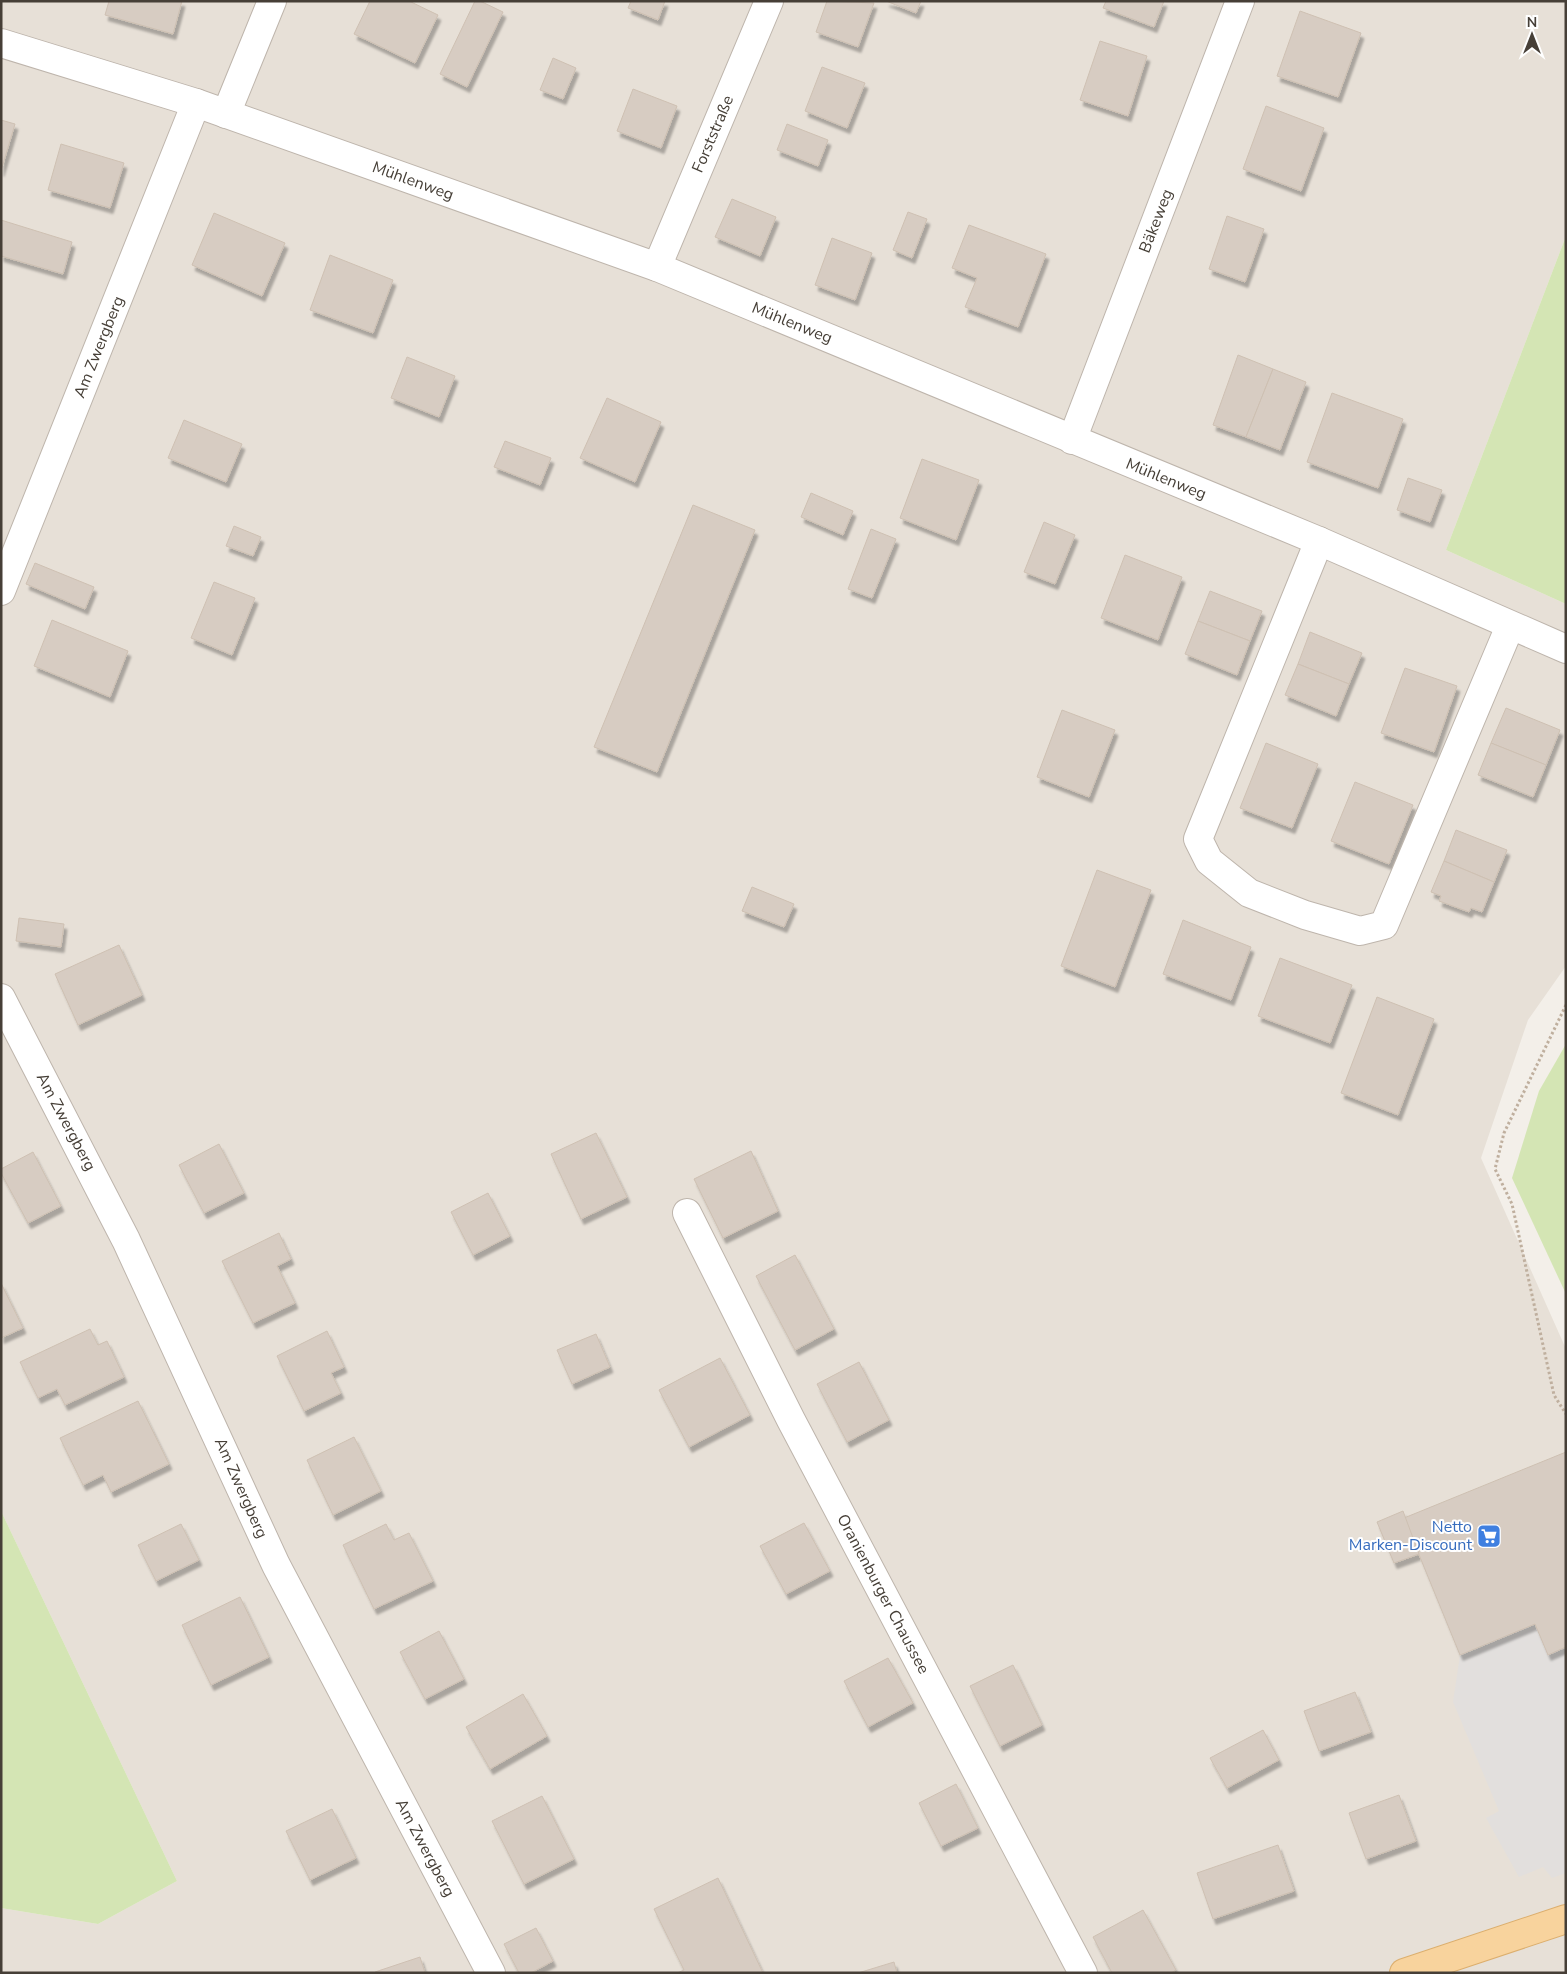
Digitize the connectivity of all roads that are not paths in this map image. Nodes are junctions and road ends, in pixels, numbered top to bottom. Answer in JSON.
{"nodes":[{"id":1,"x":272,"y":1,"type":"edge"},
{"id":2,"x":769,"y":1,"type":"edge"},
{"id":3,"x":1240,"y":1,"type":"edge"},
{"id":4,"x":1,"y":43,"type":"edge"},
{"id":5,"x":196,"y":103,"type":"junction"},
{"id":6,"x":226,"y":114,"type":"junction"},
{"id":7,"x":657,"y":267,"type":"junction"},
{"id":8,"x":1072,"y":440,"type":"junction"},
{"id":9,"x":1319,"y":542,"type":"junction"},
{"id":10,"x":1,"y":591,"type":"edge"},
{"id":11,"x":1510,"y":626,"type":"junction"},
{"id":12,"x":1566,"y":649,"type":"edge"},
{"id":13,"x":1,"y":998,"type":"edge"},
{"id":14,"x":687,"y":1214,"type":"dead end"},
{"id":15,"x":1566,"y":1919,"type":"edge"},
{"id":16,"x":490,"y":1973,"type":"edge"},
{"id":17,"x":1083,"y":1973,"type":"edge"},
{"id":18,"x":1404,"y":1973,"type":"edge"}],
"edges":[{"from":1,"to":6,"type":"street"},
{"from":2,"to":7,"type":"street","name":"Forststraße"},
{"from":3,"to":8,"type":"street","name":"Bäkeweg"},
{"from":4,"to":5,"type":"street","name":"Mühlenweg"},
{"from":5,"to":6,"type":"street","name":"Mühlenweg"},
{"from":5,"to":10,"type":"street","name":"Am Zwergberg"},
{"from":6,"to":7,"type":"street","name":"Mühlenweg"},
{"from":7,"to":8,"type":"street","name":"Mühlenweg"},
{"from":8,"to":9,"type":"street","name":"Mühlenweg"},
{"from":9,"to":11,"type":"street","name":"Mühlenweg"},
{"from":9,"to":11,"type":"street"},
{"from":11,"to":12,"type":"street","name":"Mühlenweg"},
{"from":13,"to":16,"type":"street","name":"Am Zwergberg"},
{"from":14,"to":17,"type":"street","name":"Oranienburger Chaussee"},
{"from":15,"to":18,"type":"main road"}]}
